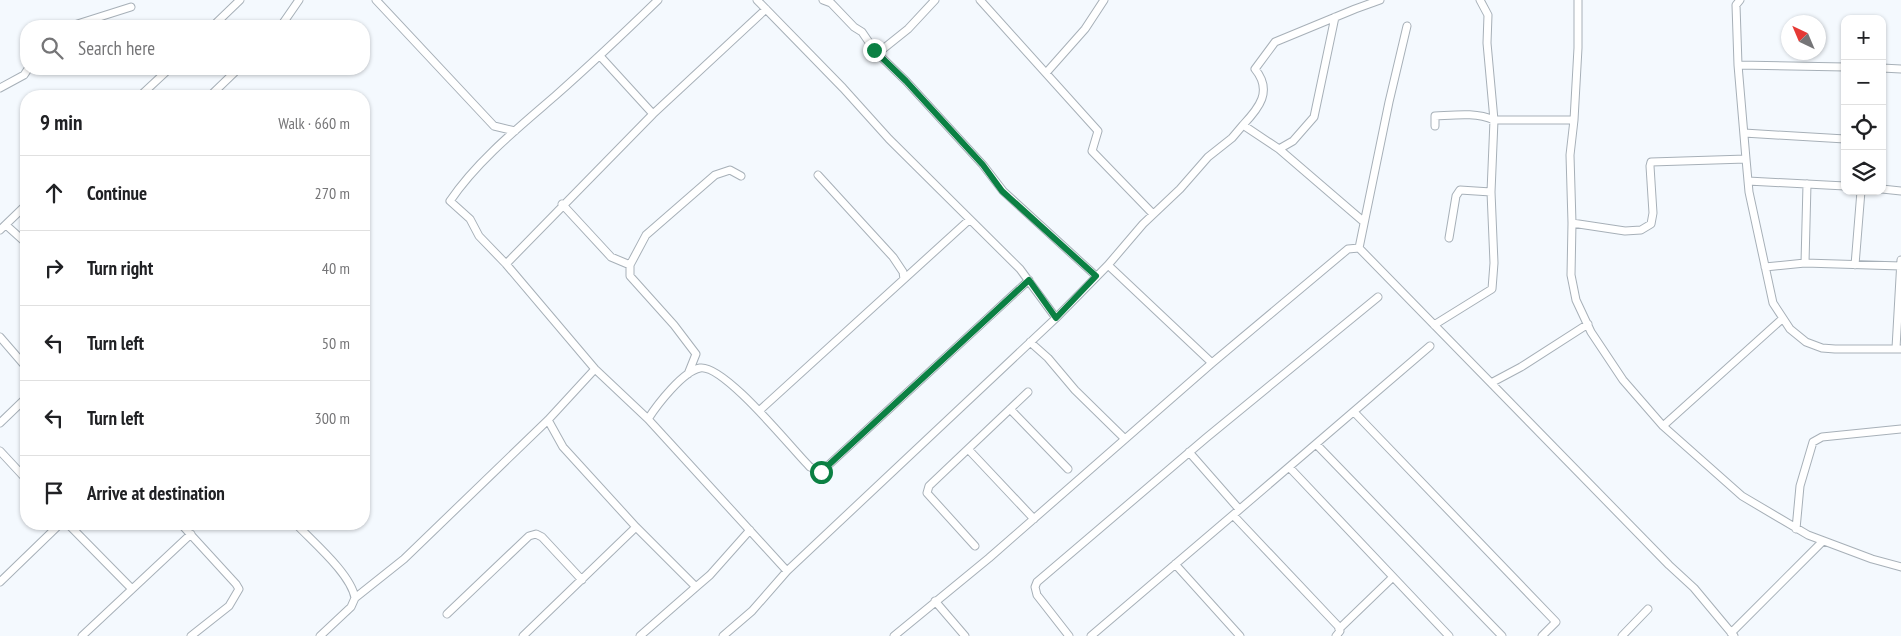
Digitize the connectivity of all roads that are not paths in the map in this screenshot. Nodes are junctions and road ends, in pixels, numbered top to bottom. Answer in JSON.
{"nodes":[{"id":1,"x":240,"y":0,"type":"edge"},
{"id":2,"x":299,"y":0,"type":"edge"},
{"id":3,"x":376,"y":0,"type":"edge"},
{"id":4,"x":658,"y":0,"type":"edge"},
{"id":5,"x":757,"y":0,"type":"edge"},
{"id":6,"x":823,"y":0,"type":"edge"},
{"id":7,"x":935,"y":0,"type":"edge"},
{"id":8,"x":1104,"y":0,"type":"edge"},
{"id":9,"x":1378,"y":0,"type":"edge"},
{"id":10,"x":1480,"y":0,"type":"edge"},
{"id":11,"x":1578,"y":0,"type":"edge"},
{"id":12,"x":983,"y":1,"type":"edge"},
{"id":13,"x":1737,"y":2,"type":"edge"},
{"id":14,"x":131,"y":7,"type":"dead end"},
{"id":15,"x":766,"y":9,"type":"junction"},
{"id":16,"x":1335,"y":17,"type":"junction"},
{"id":17,"x":90,"y":20,"type":"edge"},
{"id":18,"x":219,"y":20,"type":"edge"},
{"id":19,"x":285,"y":20,"type":"edge"},
{"id":20,"x":1408,"y":26,"type":"dead end"},
{"id":21,"x":878,"y":54,"type":"junction"},
{"id":22,"x":600,"y":56,"type":"junction"},
{"id":23,"x":1738,"y":64,"type":"junction"},
{"id":24,"x":1841,"y":67,"type":"edge"},
{"id":25,"x":1886,"y":68,"type":"edge"},
{"id":26,"x":1901,"y":69,"type":"edge"},
{"id":27,"x":1046,"y":73,"type":"junction"},
{"id":28,"x":24,"y":75,"type":"edge"},
{"id":29,"x":163,"y":75,"type":"edge"},
{"id":30,"x":232,"y":75,"type":"edge"},
{"id":31,"x":0,"y":88,"type":"edge"},
{"id":32,"x":146,"y":90,"type":"edge"},
{"id":33,"x":216,"y":90,"type":"edge"},
{"id":34,"x":653,"y":114,"type":"junction"},
{"id":35,"x":1494,"y":120,"type":"junction"},
{"id":36,"x":1574,"y":120,"type":"junction"},
{"id":37,"x":1243,"y":125,"type":"junction"},
{"id":38,"x":1436,"y":126,"type":"dead end"},
{"id":39,"x":514,"y":131,"type":"junction"},
{"id":40,"x":1744,"y":134,"type":"junction"},
{"id":41,"x":1841,"y":139,"type":"edge"},
{"id":42,"x":1279,"y":149,"type":"junction"},
{"id":43,"x":1746,"y":159,"type":"junction"},
{"id":44,"x":818,"y":175,"type":"dead end"},
{"id":45,"x":741,"y":176,"type":"dead end"},
{"id":46,"x":1748,"y":181,"type":"junction"},
{"id":47,"x":1806,"y":184,"type":"junction"},
{"id":48,"x":1841,"y":186,"type":"edge"},
{"id":49,"x":1886,"y":189,"type":"edge"},
{"id":50,"x":1901,"y":191,"type":"edge"},
{"id":51,"x":1491,"y":192,"type":"junction"},
{"id":52,"x":1861,"y":195,"type":"edge"},
{"id":53,"x":562,"y":204,"type":"junction"},
{"id":54,"x":20,"y":211,"type":"edge"},
{"id":55,"x":1153,"y":214,"type":"junction"},
{"id":56,"x":969,"y":220,"type":"junction"},
{"id":57,"x":1364,"y":222,"type":"junction"},
{"id":58,"x":1572,"y":222,"type":"junction"},
{"id":59,"x":3,"y":227,"type":"edge"},
{"id":60,"x":1449,"y":238,"type":"dead end"},
{"id":61,"x":20,"y":239,"type":"edge"},
{"id":62,"x":1359,"y":248,"type":"junction"},
{"id":63,"x":1901,"y":260,"type":"edge"},
{"id":64,"x":1805,"y":263,"type":"junction"},
{"id":65,"x":506,"y":264,"type":"junction"},
{"id":66,"x":630,"y":265,"type":"junction"},
{"id":67,"x":1108,"y":265,"type":"junction"},
{"id":68,"x":1765,"y":266,"type":"junction"},
{"id":69,"x":1856,"y":266,"type":"junction"},
{"id":70,"x":1900,"y":266,"type":"edge"},
{"id":71,"x":1096,"y":276,"type":"junction"},
{"id":72,"x":904,"y":279,"type":"junction"},
{"id":73,"x":1029,"y":280,"type":"junction"},
{"id":74,"x":1378,"y":296,"type":"dead end"},
{"id":75,"x":1056,"y":318,"type":"junction"},
{"id":76,"x":1782,"y":319,"type":"junction"},
{"id":77,"x":1588,"y":324,"type":"junction"},
{"id":78,"x":1434,"y":325,"type":"junction"},
{"id":79,"x":0,"y":337,"type":"edge"},
{"id":80,"x":1030,"y":342,"type":"junction"},
{"id":81,"x":1430,"y":346,"type":"dead end"},
{"id":82,"x":1898,"y":349,"type":"edge"},
{"id":83,"x":20,"y":360,"type":"edge"},
{"id":84,"x":1212,"y":363,"type":"junction"},
{"id":85,"x":595,"y":369,"type":"junction"},
{"id":86,"x":688,"y":375,"type":"junction"},
{"id":87,"x":1491,"y":383,"type":"junction"},
{"id":88,"x":1028,"y":392,"type":"dead end"},
{"id":89,"x":20,"y":404,"type":"edge"},
{"id":90,"x":1010,"y":409,"type":"junction"},
{"id":91,"x":759,"y":411,"type":"junction"},
{"id":92,"x":1354,"y":412,"type":"junction"},
{"id":93,"x":648,"y":419,"type":"junction"},
{"id":94,"x":548,"y":420,"type":"junction"},
{"id":95,"x":0,"y":423,"type":"edge"},
{"id":96,"x":1663,"y":426,"type":"junction"},
{"id":97,"x":1901,"y":429,"type":"edge"},
{"id":98,"x":1125,"y":439,"type":"junction"},
{"id":99,"x":1316,"y":444,"type":"junction"},
{"id":100,"x":968,"y":449,"type":"junction"},
{"id":101,"x":0,"y":450,"type":"edge"},
{"id":102,"x":1189,"y":452,"type":"junction"},
{"id":103,"x":1289,"y":467,"type":"junction"},
{"id":104,"x":1068,"y":469,"type":"dead end"},
{"id":105,"x":20,"y":472,"type":"edge"},
{"id":106,"x":1239,"y":509,"type":"junction"},
{"id":107,"x":1233,"y":515,"type":"junction"},
{"id":108,"x":1034,"y":519,"type":"junction"},
{"id":109,"x":636,"y":527,"type":"junction"},
{"id":110,"x":1796,"y":529,"type":"junction"},
{"id":111,"x":54,"y":530,"type":"edge"},
{"id":112,"x":74,"y":530,"type":"edge"},
{"id":113,"x":186,"y":530,"type":"edge"},
{"id":114,"x":302,"y":530,"type":"edge"},
{"id":115,"x":750,"y":530,"type":"junction"},
{"id":116,"x":190,"y":534,"type":"junction"},
{"id":117,"x":1823,"y":541,"type":"junction"},
{"id":118,"x":975,"y":546,"type":"dead end"},
{"id":119,"x":1175,"y":564,"type":"junction"},
{"id":120,"x":1901,"y":567,"type":"edge"},
{"id":121,"x":787,"y":571,"type":"junction"},
{"id":122,"x":1393,"y":577,"type":"junction"},
{"id":123,"x":582,"y":580,"type":"junction"},
{"id":124,"x":0,"y":582,"type":"edge"},
{"id":125,"x":696,"y":587,"type":"junction"},
{"id":126,"x":131,"y":588,"type":"junction"},
{"id":127,"x":355,"y":598,"type":"junction"},
{"id":128,"x":935,"y":601,"type":"junction"},
{"id":129,"x":1648,"y":609,"type":"dead end"},
{"id":130,"x":447,"y":614,"type":"dead end"},
{"id":131,"x":1234,"y":630,"type":"junction"},
{"id":132,"x":1338,"y":632,"type":"edge"},
{"id":133,"x":1447,"y":635,"type":"edge"},
{"id":134,"x":1733,"y":635,"type":"edge"},
{"id":135,"x":82,"y":636,"type":"edge"},
{"id":136,"x":191,"y":636,"type":"edge"},
{"id":137,"x":320,"y":636,"type":"edge"},
{"id":138,"x":523,"y":636,"type":"edge"},
{"id":139,"x":640,"y":636,"type":"edge"},
{"id":140,"x":723,"y":636,"type":"edge"},
{"id":141,"x":894,"y":636,"type":"edge"},
{"id":142,"x":965,"y":636,"type":"edge"},
{"id":143,"x":1069,"y":636,"type":"edge"},
{"id":144,"x":1091,"y":636,"type":"edge"},
{"id":145,"x":1228,"y":636,"type":"edge"},
{"id":146,"x":1240,"y":636,"type":"edge"},
{"id":147,"x":1502,"y":636,"type":"edge"},
{"id":148,"x":1542,"y":636,"type":"edge"},
{"id":149,"x":1622,"y":636,"type":"edge"}],
"edges":[{"from":1,"to":18,"type":"street"},
{"from":2,"to":19,"type":"street"},
{"from":3,"to":39,"type":"street"},
{"from":4,"to":22,"type":"street"},
{"from":5,"to":15,"type":"street"},
{"from":6,"to":21,"type":"street"},
{"from":7,"to":21,"type":"street"},
{"from":8,"to":27,"type":"street"},
{"from":9,"to":16,"type":"street"},
{"from":10,"to":35,"type":"street"},
{"from":11,"to":36,"type":"street"},
{"from":12,"to":27,"type":"street"},
{"from":13,"to":23,"type":"street"},
{"from":14,"to":17,"type":"street"},
{"from":15,"to":34,"type":"street"},
{"from":15,"to":56,"type":"street"},
{"from":16,"to":37,"type":"street"},
{"from":16,"to":42,"type":"street"},
{"from":20,"to":57,"type":"street"},
{"from":21,"to":71,"type":"street"},
{"from":22,"to":34,"type":"street"},
{"from":22,"to":39,"type":"street"},
{"from":23,"to":24,"type":"street"},
{"from":23,"to":40,"type":"street"},
{"from":25,"to":26,"type":"street"},
{"from":27,"to":55,"type":"street"},
{"from":28,"to":31,"type":"street"},
{"from":29,"to":32,"type":"street"},
{"from":30,"to":33,"type":"street"},
{"from":34,"to":53,"type":"street"},
{"from":35,"to":36,"type":"street"},
{"from":35,"to":38,"type":"street"},
{"from":35,"to":51,"type":"street"},
{"from":36,"to":58,"type":"street"},
{"from":37,"to":42,"type":"street"},
{"from":37,"to":55,"type":"street"},
{"from":39,"to":65,"type":"street"},
{"from":40,"to":41,"type":"street"},
{"from":40,"to":43,"type":"street"},
{"from":42,"to":57,"type":"street"},
{"from":43,"to":46,"type":"street"},
{"from":43,"to":58,"type":"street"},
{"from":44,"to":72,"type":"street"},
{"from":45,"to":66,"type":"street"},
{"from":46,"to":47,"type":"street"},
{"from":46,"to":68,"type":"street"},
{"from":47,"to":48,"type":"street"},
{"from":47,"to":64,"type":"street"},
{"from":49,"to":50,"type":"street"},
{"from":51,"to":60,"type":"street"},
{"from":51,"to":78,"type":"street"},
{"from":52,"to":69,"type":"street"},
{"from":53,"to":65,"type":"street"},
{"from":53,"to":66,"type":"street"},
{"from":54,"to":59,"type":"street"},
{"from":55,"to":67,"type":"street"},
{"from":56,"to":72,"type":"street"},
{"from":56,"to":73,"type":"street"},
{"from":57,"to":62,"type":"street"},
{"from":58,"to":77,"type":"street"},
{"from":59,"to":61,"type":"street"},
{"from":62,"to":78,"type":"street"},
{"from":62,"to":84,"type":"street"},
{"from":63,"to":70,"type":"street"},
{"from":64,"to":68,"type":"street"},
{"from":64,"to":69,"type":"street"},
{"from":65,"to":85,"type":"street"},
{"from":66,"to":86,"type":"street"},
{"from":67,"to":71,"type":"street"},
{"from":67,"to":84,"type":"street"},
{"from":68,"to":76,"type":"street"},
{"from":69,"to":70,"type":"street"},
{"from":70,"to":82,"type":"street"},
{"from":71,"to":75,"type":"street"},
{"from":72,"to":91,"type":"street"},
{"from":73,"to":75,"type":"street"},
{"from":73,"to":91,"type":"street"},
{"from":74,"to":102,"type":"street"},
{"from":75,"to":80,"type":"street"},
{"from":76,"to":82,"type":"street"},
{"from":76,"to":96,"type":"street"},
{"from":77,"to":87,"type":"street"},
{"from":77,"to":96,"type":"street"},
{"from":78,"to":87,"type":"street"},
{"from":79,"to":83,"type":"street"},
{"from":80,"to":98,"type":"street"},
{"from":80,"to":121,"type":"street"},
{"from":81,"to":92,"type":"street"},
{"from":84,"to":98,"type":"street"},
{"from":85,"to":93,"type":"street"},
{"from":85,"to":94,"type":"street"},
{"from":86,"to":91,"type":"street"},
{"from":86,"to":93,"type":"street"},
{"from":87,"to":134,"type":"street"},
{"from":88,"to":90,"type":"street"},
{"from":89,"to":95,"type":"street"},
{"from":90,"to":100,"type":"street"},
{"from":90,"to":104,"type":"street"},
{"from":92,"to":99,"type":"street"},
{"from":92,"to":148,"type":"street"},
{"from":93,"to":115,"type":"street"},
{"from":94,"to":109,"type":"street"},
{"from":94,"to":127,"type":"street"},
{"from":96,"to":110,"type":"street"},
{"from":97,"to":110,"type":"street"},
{"from":98,"to":108,"type":"street"},
{"from":99,"to":103,"type":"street"},
{"from":99,"to":147,"type":"street"},
{"from":100,"to":108,"type":"street"},
{"from":100,"to":118,"type":"street"},
{"from":101,"to":105,"type":"street"},
{"from":102,"to":106,"type":"street"},
{"from":102,"to":143,"type":"street"},
{"from":103,"to":106,"type":"street"},
{"from":103,"to":122,"type":"street"},
{"from":106,"to":107,"type":"street"},
{"from":107,"to":119,"type":"street"},
{"from":107,"to":132,"type":"street"},
{"from":108,"to":128,"type":"street"},
{"from":109,"to":123,"type":"street"},
{"from":109,"to":125,"type":"street"},
{"from":110,"to":117,"type":"street"},
{"from":111,"to":124,"type":"street"},
{"from":112,"to":126,"type":"street"},
{"from":113,"to":116,"type":"street"},
{"from":114,"to":127,"type":"street"},
{"from":115,"to":121,"type":"street"},
{"from":115,"to":125,"type":"street"},
{"from":116,"to":126,"type":"street"},
{"from":116,"to":136,"type":"street"},
{"from":117,"to":120,"type":"street"},
{"from":117,"to":134,"type":"street"},
{"from":119,"to":131,"type":"street"},
{"from":119,"to":144,"type":"street"},
{"from":121,"to":140,"type":"street"},
{"from":122,"to":132,"type":"street"},
{"from":122,"to":133,"type":"street"},
{"from":123,"to":130,"type":"street"},
{"from":123,"to":138,"type":"street"},
{"from":125,"to":139,"type":"street"},
{"from":126,"to":135,"type":"street"},
{"from":127,"to":137,"type":"street"},
{"from":128,"to":141,"type":"street"},
{"from":128,"to":142,"type":"street"},
{"from":129,"to":149,"type":"street"},
{"from":131,"to":145,"type":"street"},
{"from":131,"to":146,"type":"street"}]}
